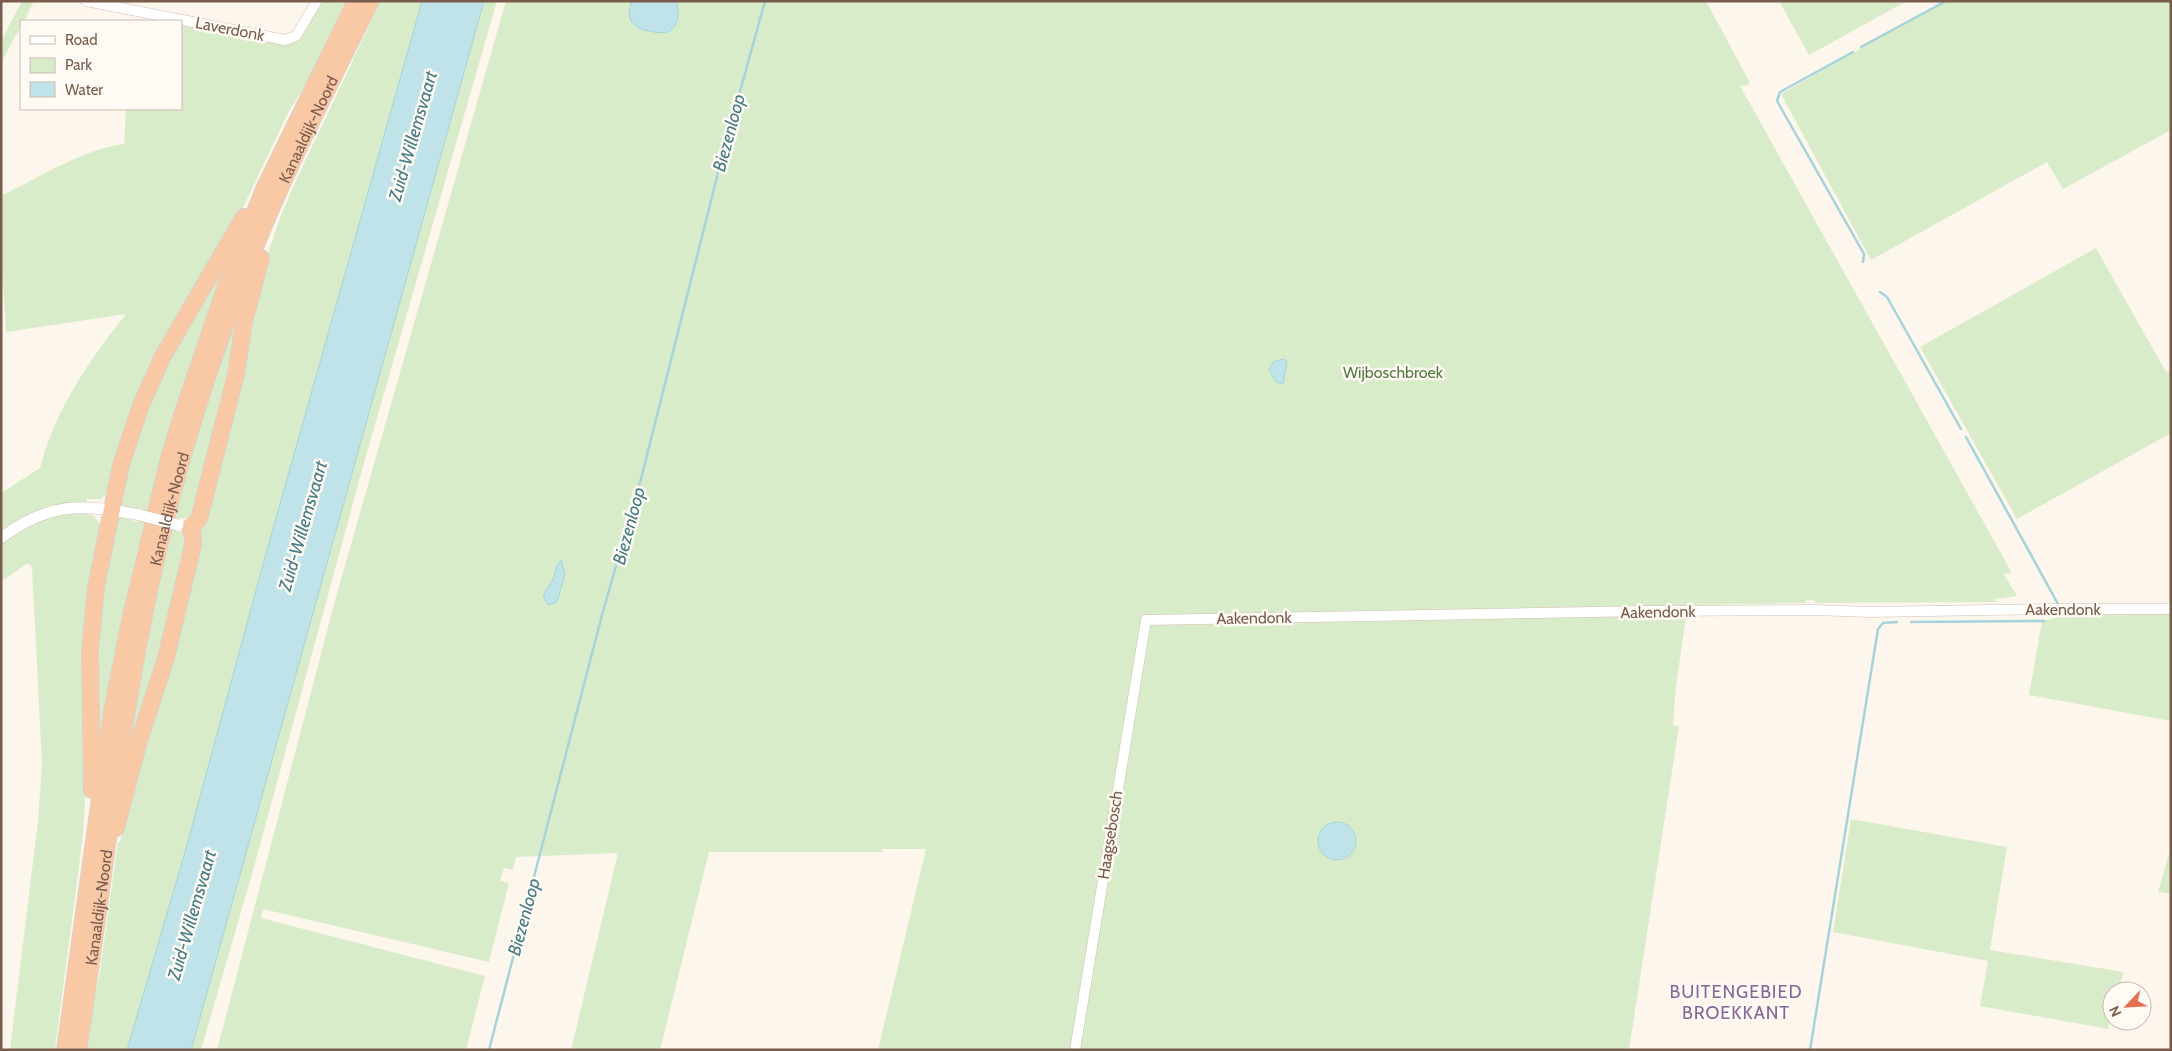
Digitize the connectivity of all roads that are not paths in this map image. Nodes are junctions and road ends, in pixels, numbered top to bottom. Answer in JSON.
{"nodes":[{"id":1,"x":86,"y":1,"type":"edge"},
{"id":2,"x":317,"y":1,"type":"edge"},
{"id":3,"x":356,"y":1,"type":"edge"},
{"id":4,"x":371,"y":1,"type":"edge"},
{"id":5,"x":272,"y":189,"type":"junction"},
{"id":6,"x":111,"y":509,"type":"junction"},
{"id":7,"x":184,"y":526,"type":"junction"},
{"id":8,"x":1,"y":538,"type":"edge"},
{"id":9,"x":2171,"y":609,"type":"edge"},
{"id":10,"x":1146,"y":620,"type":"joint"},
{"id":11,"x":93,"y":836,"type":"junction"},
{"id":12,"x":104,"y":866,"type":"junction"},
{"id":13,"x":65,"y":1050,"type":"edge"},
{"id":14,"x":78,"y":1050,"type":"edge"},
{"id":15,"x":1075,"y":1050,"type":"edge"}],
"edges":[{"from":1,"to":2,"type":"street","name":"Laverdonk"},
{"from":3,"to":5,"type":"highway","name":"Kanaaldijk-Noord"},
{"from":4,"to":5,"type":"highway","name":"Kanaaldijk-Noord"},
{"from":5,"to":6,"type":"highway"},
{"from":5,"to":7,"type":"highway"},
{"from":5,"to":11,"type":"highway","name":"Kanaaldijk-Noord"},
{"from":5,"to":12,"type":"highway","name":"Kanaaldijk-Noord"},
{"from":6,"to":7,"type":"street","bridge":true},
{"from":6,"to":8,"type":"street"},
{"from":6,"to":11,"type":"highway"},
{"from":7,"to":12,"type":"highway"},
{"from":9,"to":10,"type":"street","name":"Aakendonk"},
{"from":10,"to":15,"type":"street","name":"Haagsebosch"},
{"from":11,"to":13,"type":"highway","name":"Kanaaldijk-Noord"},
{"from":12,"to":14,"type":"highway","name":"Kanaaldijk-Noord"}]}
